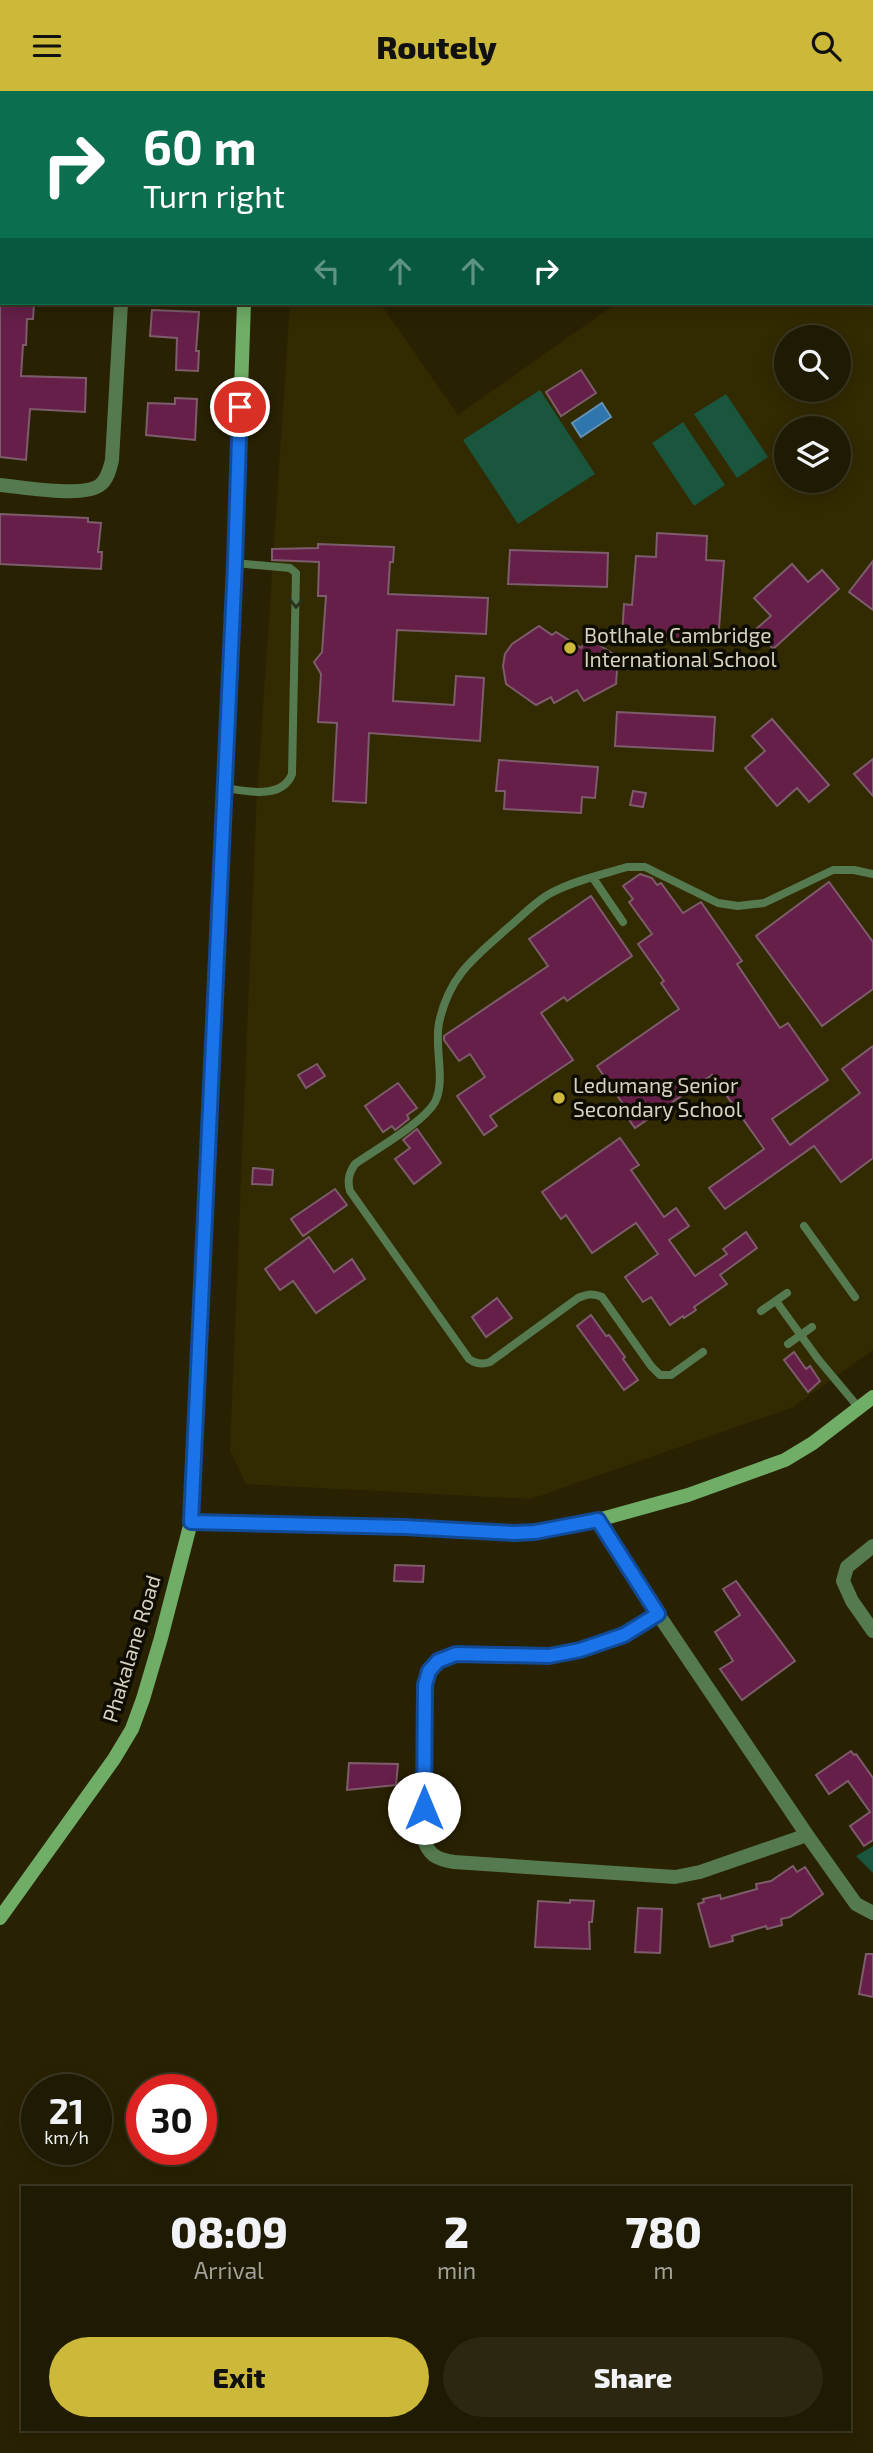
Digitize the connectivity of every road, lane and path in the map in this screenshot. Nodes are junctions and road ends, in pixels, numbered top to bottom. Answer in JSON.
{"nodes":[{"id":1,"x":121,"y":305,"type":"edge"},
{"id":2,"x":244,"y":305,"type":"edge"},
{"id":3,"x":0,"y":485,"type":"edge"},
{"id":4,"x":235,"y":563,"type":"junction"},
{"id":5,"x":225,"y":788,"type":"junction"},
{"id":6,"x":873,"y":874,"type":"edge"},
{"id":7,"x":593,"y":878,"type":"junction"},
{"id":8,"x":624,"y":922,"type":"dead end"},
{"id":9,"x":804,"y":1226,"type":"dead end"},
{"id":10,"x":787,"y":1293,"type":"dead end"},
{"id":11,"x":855,"y":1297,"type":"dead end"},
{"id":12,"x":776,"y":1301,"type":"junction"},
{"id":13,"x":761,"y":1311,"type":"dead end"},
{"id":14,"x":812,"y":1327,"type":"dead end"},
{"id":15,"x":801,"y":1335,"type":"junction"},
{"id":16,"x":788,"y":1344,"type":"dead end"},
{"id":17,"x":703,"y":1352,"type":"dead end"},
{"id":18,"x":873,"y":1397,"type":"edge"},
{"id":19,"x":859,"y":1408,"type":"junction"},
{"id":20,"x":598,"y":1520,"type":"junction"},
{"id":21,"x":191,"y":1522,"type":"junction"},
{"id":22,"x":873,"y":1546,"type":"edge"},
{"id":23,"x":658,"y":1614,"type":"junction"},
{"id":24,"x":873,"y":1631,"type":"edge"},
{"id":25,"x":807,"y":1835,"type":"junction"},
{"id":26,"x":873,"y":1913,"type":"edge"},
{"id":27,"x":0,"y":1918,"type":"edge"}],
"edges":[{"from":1,"to":3,"type":"street"},
{"from":2,"to":4,"type":"street","name":"Phakalane Road"},
{"from":4,"to":5,"type":"street","name":"Phakalane Road"},
{"from":4,"to":5,"type":"lane","one_way":true},
{"from":5,"to":21,"type":"street","name":"Phakalane Road"},
{"from":6,"to":7,"type":"lane"},
{"from":7,"to":8,"type":"lane"},
{"from":7,"to":17,"type":"lane"},
{"from":9,"to":11,"type":"lane"},
{"from":10,"to":12,"type":"lane"},
{"from":12,"to":13,"type":"lane"},
{"from":12,"to":15,"type":"lane"},
{"from":14,"to":15,"type":"lane"},
{"from":15,"to":16,"type":"lane"},
{"from":15,"to":19,"type":"lane"},
{"from":18,"to":19,"type":"street"},
{"from":19,"to":20,"type":"street"},
{"from":20,"to":21,"type":"street"},
{"from":20,"to":23,"type":"street"},
{"from":21,"to":27,"type":"street","name":"Phakalane Road"},
{"from":22,"to":24,"type":"street"},
{"from":23,"to":25,"type":"street"},
{"from":23,"to":25,"type":"street"},
{"from":25,"to":26,"type":"street"}]}
